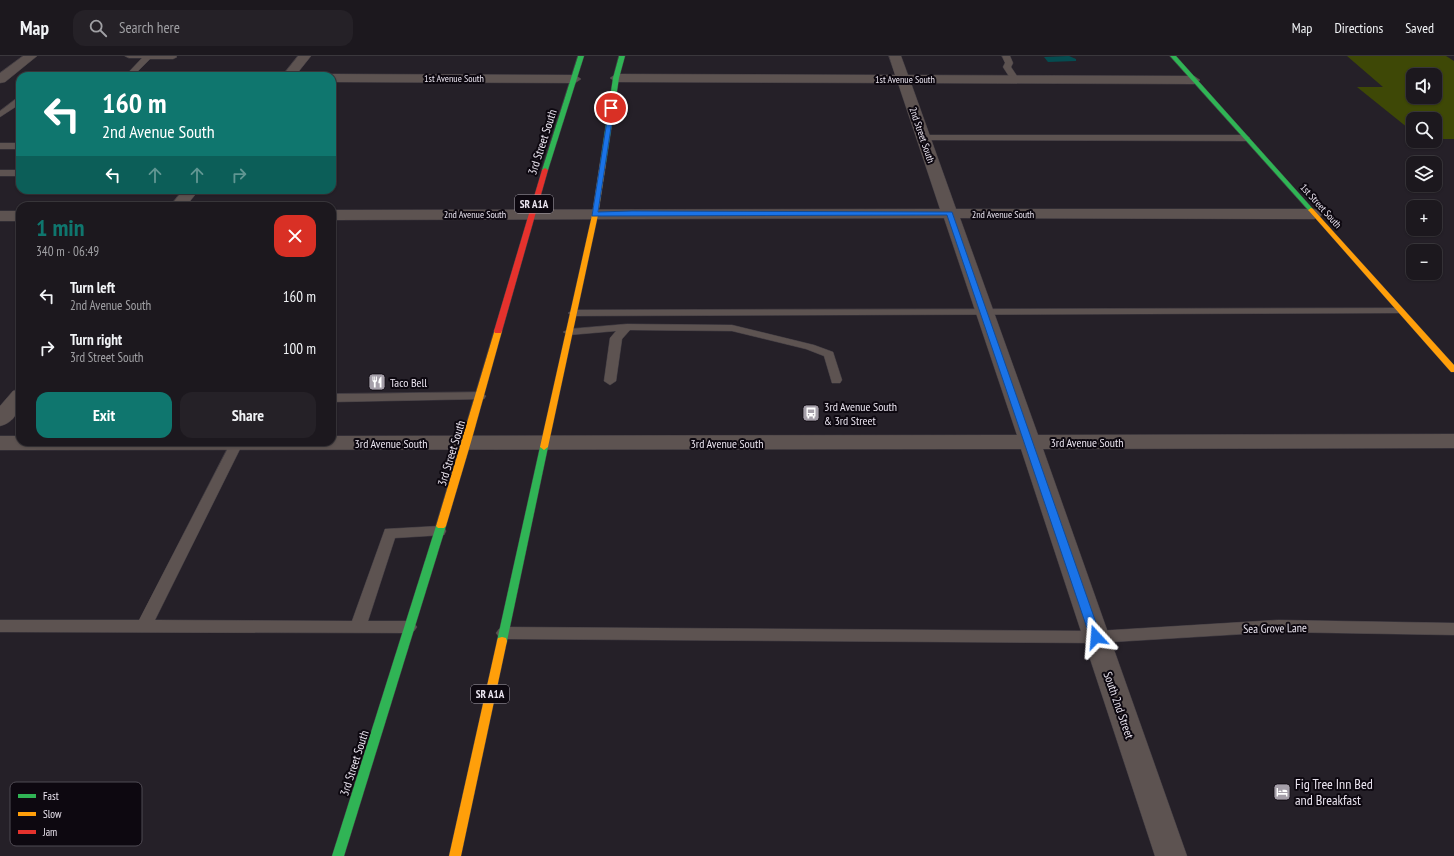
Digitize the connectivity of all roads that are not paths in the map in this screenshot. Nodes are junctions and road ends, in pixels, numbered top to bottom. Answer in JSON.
{"nodes":[{"id":1,"x":31,"y":56,"type":"edge"},
{"id":2,"x":129,"y":56,"type":"edge"},
{"id":3,"x":148,"y":56,"type":"edge"},
{"id":4,"x":305,"y":56,"type":"edge"},
{"id":5,"x":581,"y":56,"type":"edge"},
{"id":6,"x":622,"y":56,"type":"edge"},
{"id":7,"x":895,"y":56,"type":"edge"},
{"id":8,"x":1006,"y":56,"type":"edge"},
{"id":9,"x":1173,"y":56,"type":"edge"},
{"id":10,"x":173,"y":57,"type":"dead end"},
{"id":11,"x":133,"y":72,"type":"edge"},
{"id":12,"x":291,"y":72,"type":"edge"},
{"id":13,"x":336,"y":78,"type":"edge"},
{"id":14,"x":616,"y":78,"type":"junction"},
{"id":15,"x":0,"y":79,"type":"edge"},
{"id":16,"x":16,"y":79,"type":"edge"},
{"id":17,"x":575,"y":79,"type":"junction"},
{"id":18,"x":902,"y":79,"type":"junction"},
{"id":19,"x":1015,"y":79,"type":"junction"},
{"id":20,"x":1194,"y":80,"type":"junction"},
{"id":21,"x":16,"y":103,"type":"edge"},
{"id":22,"x":0,"y":115,"type":"edge"},
{"id":23,"x":923,"y":138,"type":"junction"},
{"id":24,"x":1246,"y":138,"type":"junction"},
{"id":25,"x":0,"y":146,"type":"edge"},
{"id":26,"x":16,"y":146,"type":"edge"},
{"id":27,"x":0,"y":173,"type":"edge"},
{"id":28,"x":16,"y":173,"type":"edge"},
{"id":29,"x":188,"y":194,"type":"edge"},
{"id":30,"x":181,"y":202,"type":"edge"},
{"id":31,"x":531,"y":214,"type":"junction"},
{"id":32,"x":950,"y":214,"type":"junction"},
{"id":33,"x":1314,"y":214,"type":"junction"},
{"id":34,"x":336,"y":215,"type":"edge"},
{"id":35,"x":594,"y":215,"type":"junction"},
{"id":36,"x":0,"y":216,"type":"edge"},
{"id":37,"x":16,"y":216,"type":"edge"},
{"id":38,"x":1400,"y":311,"type":"junction"},
{"id":39,"x":984,"y":312,"type":"junction"},
{"id":40,"x":573,"y":313,"type":"junction"},
{"id":41,"x":627,"y":327,"type":"junction"},
{"id":42,"x":569,"y":332,"type":"junction"},
{"id":43,"x":1454,"y":370,"type":"edge"},
{"id":44,"x":836,"y":380,"type":"dead end"},
{"id":45,"x":610,"y":381,"type":"dead end"},
{"id":46,"x":480,"y":396,"type":"junction"},
{"id":47,"x":336,"y":398,"type":"edge"},
{"id":48,"x":16,"y":400,"type":"edge"},
{"id":49,"x":0,"y":420,"type":"edge"},
{"id":50,"x":1454,"y":441,"type":"edge"},
{"id":51,"x":468,"y":442,"type":"junction"},
{"id":52,"x":1030,"y":442,"type":"junction"},
{"id":53,"x":0,"y":443,"type":"edge"},
{"id":54,"x":16,"y":443,"type":"edge"},
{"id":55,"x":336,"y":443,"type":"edge"},
{"id":56,"x":545,"y":444,"type":"junction"},
{"id":57,"x":235,"y":446,"type":"edge"},
{"id":58,"x":439,"y":532,"type":"junction"},
{"id":59,"x":0,"y":626,"type":"edge"},
{"id":60,"x":144,"y":626,"type":"junction"},
{"id":61,"x":358,"y":627,"type":"junction"},
{"id":62,"x":409,"y":627,"type":"junction"},
{"id":63,"x":1454,"y":629,"type":"edge"},
{"id":64,"x":504,"y":633,"type":"junction"},
{"id":65,"x":1096,"y":637,"type":"junction"},
{"id":66,"x":338,"y":856,"type":"edge"},
{"id":67,"x":455,"y":856,"type":"edge"},
{"id":68,"x":1171,"y":856,"type":"edge"}],
"edges":[{"from":1,"to":15,"type":"street"},
{"from":2,"to":3,"type":"lane"},
{"from":3,"to":10,"type":"lane"},
{"from":3,"to":11,"type":"lane"},
{"from":4,"to":12,"type":"street"},
{"from":5,"to":17,"type":"main road","name":"3rd Street South","number":"SR A1A"},
{"from":6,"to":14,"type":"main road","number":"SR A1A"},
{"from":7,"to":18,"type":"street","name":"2nd Street South"},
{"from":8,"to":19,"type":"lane"},
{"from":9,"to":20,"type":"main road","name":"1st Street South"},
{"from":13,"to":17,"type":"street","name":"1st Avenue South"},
{"from":14,"to":18,"type":"street","name":"1st Avenue South"},
{"from":14,"to":35,"type":"main road","number":"SR A1A"},
{"from":15,"to":16,"type":"street"},
{"from":17,"to":31,"type":"main road","name":"3rd Street South","number":"SR A1A"},
{"from":18,"to":19,"type":"street","name":"1st Avenue South"},
{"from":18,"to":23,"type":"street","name":"2nd Street South"},
{"from":19,"to":20,"type":"street","name":"1st Avenue South"},
{"from":20,"to":24,"type":"main road","name":"1st Street South"},
{"from":21,"to":22,"type":"lane"},
{"from":23,"to":24,"type":"lane"},
{"from":23,"to":32,"type":"street","name":"2nd Street South"},
{"from":24,"to":33,"type":"main road","name":"1st Street South"},
{"from":25,"to":26,"type":"lane"},
{"from":27,"to":28,"type":"lane"},
{"from":29,"to":30,"type":"street"},
{"from":31,"to":34,"type":"street","name":"2nd Avenue South"},
{"from":31,"to":35,"type":"street","name":"2nd Avenue South"},
{"from":31,"to":46,"type":"main road","name":"3rd Street South","number":"SR A1A"},
{"from":32,"to":33,"type":"street","name":"2nd Avenue South"},
{"from":32,"to":35,"type":"street","name":"2nd Avenue South"},
{"from":32,"to":39,"type":"street","name":"South 2nd Street"},
{"from":33,"to":38,"type":"main road","name":"1st Street South"},
{"from":35,"to":40,"type":"main road","number":"SR A1A"},
{"from":36,"to":37,"type":"street"},
{"from":38,"to":39,"type":"lane"},
{"from":38,"to":43,"type":"main road","name":"1st Street South"},
{"from":39,"to":40,"type":"lane"},
{"from":39,"to":52,"type":"street","name":"South 2nd Street"},
{"from":40,"to":42,"type":"main road","number":"SR A1A"},
{"from":41,"to":42,"type":"lane"},
{"from":41,"to":44,"type":"lane"},
{"from":41,"to":45,"type":"lane"},
{"from":42,"to":56,"type":"main road","number":"SR A1A"},
{"from":46,"to":47,"type":"lane"},
{"from":46,"to":51,"type":"main road","name":"3rd Street South","number":"SR A1A"},
{"from":48,"to":49,"type":"street"},
{"from":50,"to":52,"type":"street","name":"3rd Avenue South"},
{"from":51,"to":55,"type":"street","name":"3rd Avenue South"},
{"from":51,"to":56,"type":"street","name":"3rd Avenue South"},
{"from":51,"to":58,"type":"main road","name":"3rd Street South","number":"SR A1A"},
{"from":52,"to":56,"type":"street","name":"3rd Avenue South"},
{"from":52,"to":65,"type":"street","name":"South 2nd Street"},
{"from":53,"to":54,"type":"street","name":"3rd Avenue South"},
{"from":56,"to":64,"type":"main road","number":"SR A1A"},
{"from":57,"to":60,"type":"lane"},
{"from":58,"to":61,"type":"lane"},
{"from":58,"to":62,"type":"main road","name":"3rd Street South","number":"SR A1A"},
{"from":59,"to":60,"type":"lane"},
{"from":60,"to":61,"type":"lane"},
{"from":61,"to":62,"type":"lane"},
{"from":62,"to":66,"type":"main road","name":"3rd Street South","number":"SR A1A"},
{"from":63,"to":65,"type":"lane","name":"Sea Grove Lane"},
{"from":64,"to":65,"type":"lane","name":"Sea Grove Lane"},
{"from":64,"to":67,"type":"main road","number":"SR A1A"},
{"from":65,"to":68,"type":"street","name":"South 2nd Street"}]}
